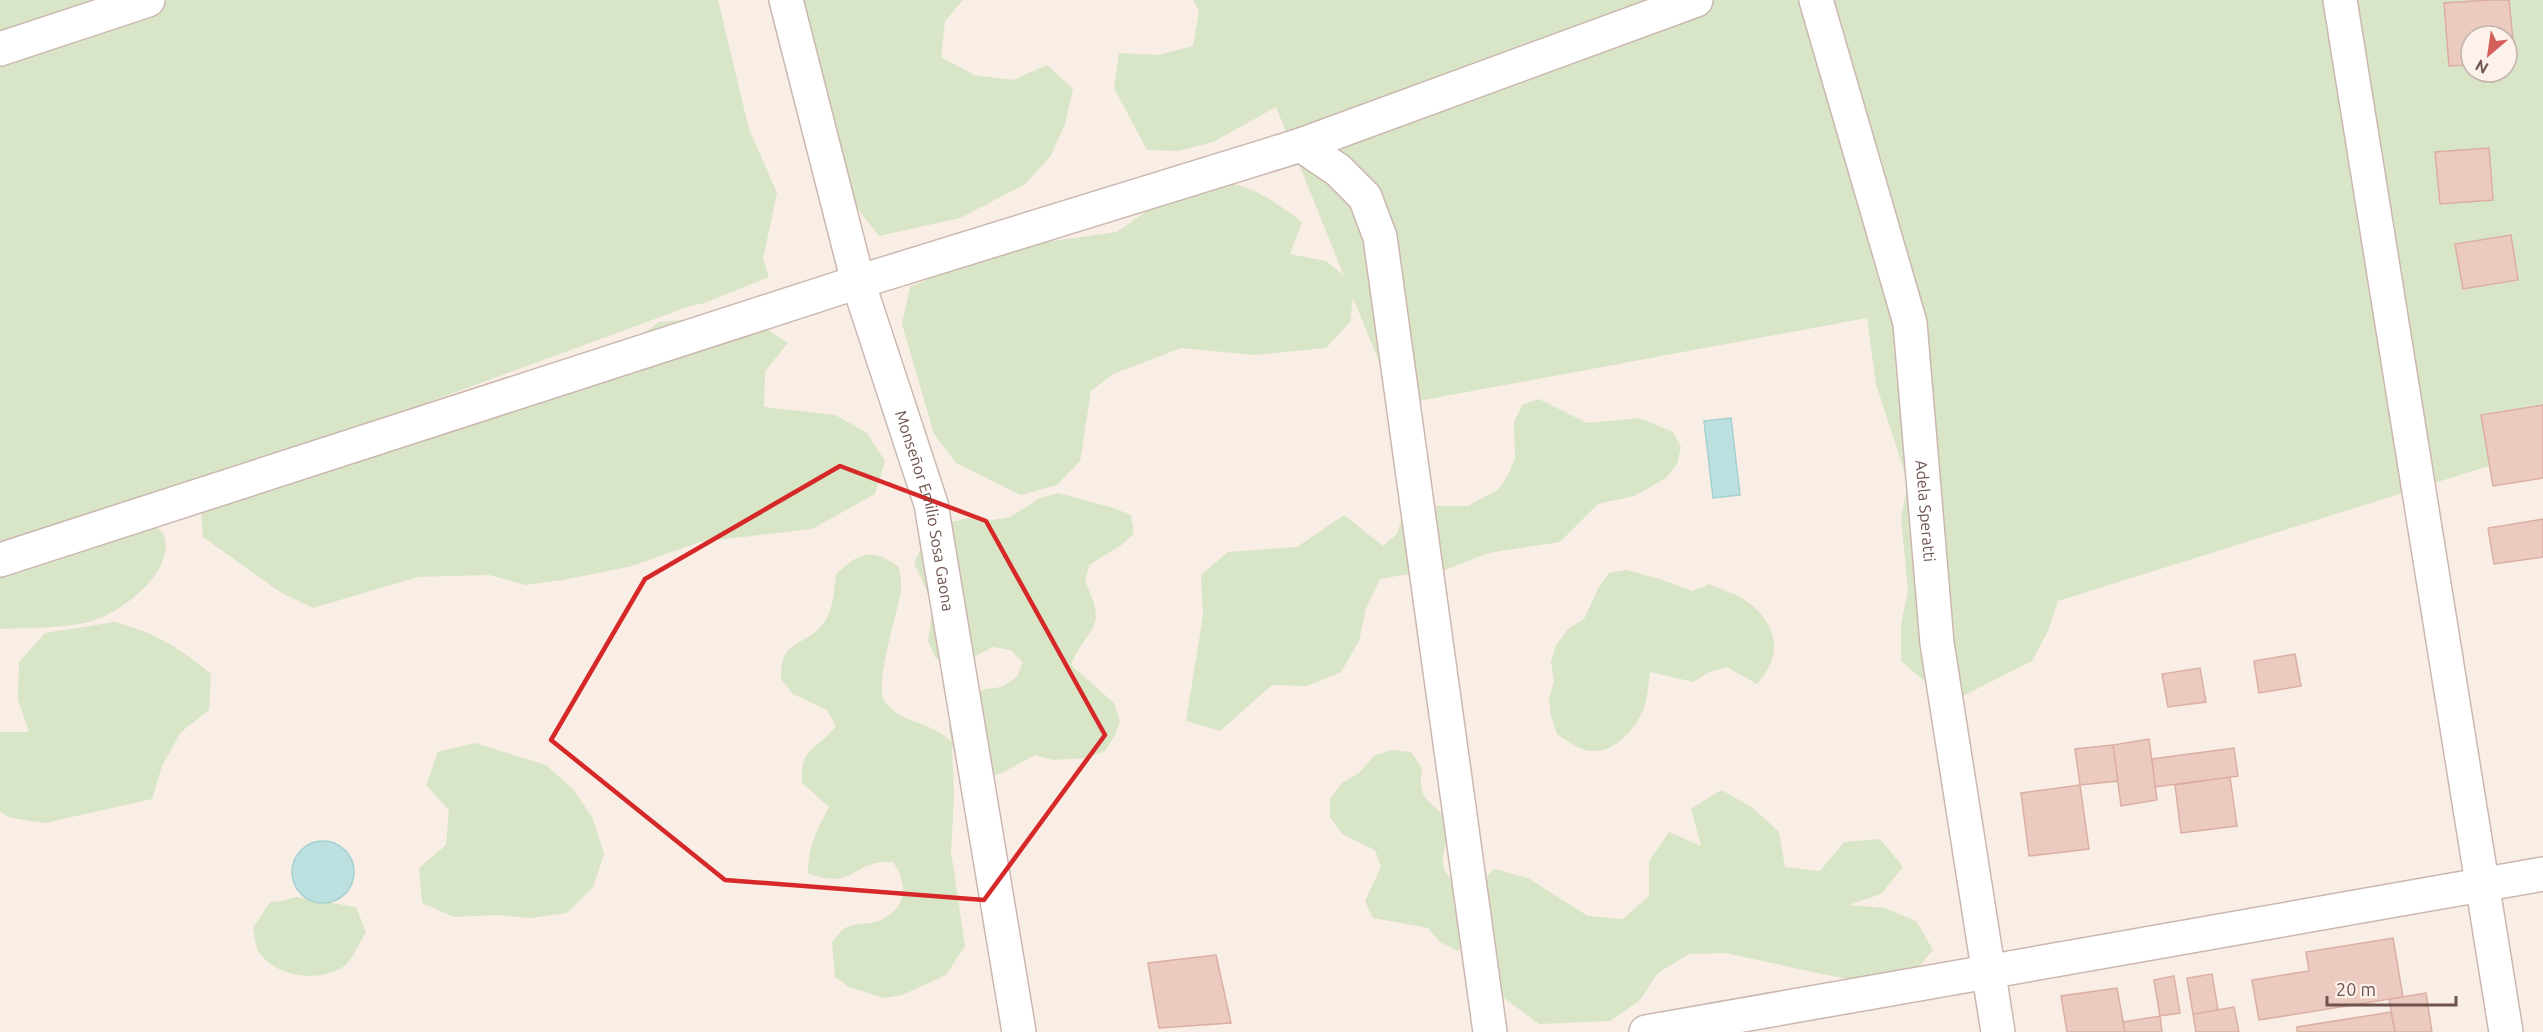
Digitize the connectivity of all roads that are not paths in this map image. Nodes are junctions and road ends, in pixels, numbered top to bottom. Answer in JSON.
{"nodes":[{"id":1,"x":148,"y":0,"type":"edge"},
{"id":2,"x":786,"y":0,"type":"edge"},
{"id":3,"x":1696,"y":0,"type":"edge"},
{"id":4,"x":1816,"y":0,"type":"edge"},
{"id":5,"x":2340,"y":0,"type":"edge"},
{"id":6,"x":0,"y":50,"type":"edge"},
{"id":7,"x":1300,"y":144,"type":"junction"},
{"id":8,"x":858,"y":282,"type":"junction"},
{"id":9,"x":0,"y":560,"type":"edge"},
{"id":10,"x":2543,"y":874,"type":"edge"},
{"id":11,"x":2482,"y":885,"type":"junction"},
{"id":12,"x":1988,"y":972,"type":"junction"},
{"id":13,"x":1019,"y":1032,"type":"edge"},
{"id":14,"x":1490,"y":1032,"type":"edge"},
{"id":15,"x":1646,"y":1032,"type":"edge"},
{"id":16,"x":1998,"y":1032,"type":"edge"},
{"id":17,"x":2506,"y":1032,"type":"edge"}],
"edges":[{"from":1,"to":6,"type":"street"},
{"from":2,"to":8,"type":"street","name":"Monseñor Emilio Sosa Gaona"},
{"from":3,"to":7,"type":"street"},
{"from":4,"to":12,"type":"street","name":"Adela Speratti"},
{"from":5,"to":11,"type":"street"},
{"from":7,"to":8,"type":"street"},
{"from":7,"to":14,"type":"street"},
{"from":8,"to":9,"type":"street"},
{"from":8,"to":13,"type":"street","name":"Monseñor Emilio Sosa Gaona"},
{"from":10,"to":11,"type":"street"},
{"from":11,"to":12,"type":"street"},
{"from":11,"to":17,"type":"street"},
{"from":12,"to":15,"type":"street"},
{"from":12,"to":16,"type":"street","name":"Adela Speratti"}]}
